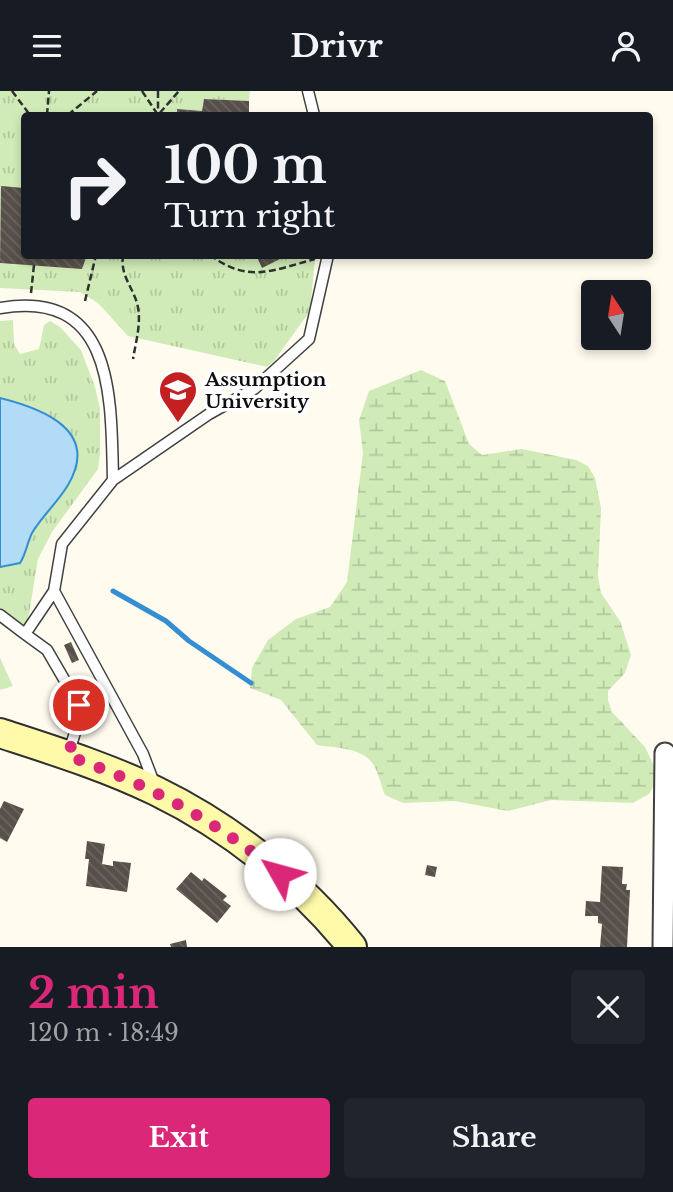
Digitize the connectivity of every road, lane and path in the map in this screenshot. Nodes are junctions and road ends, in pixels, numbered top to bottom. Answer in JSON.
{"nodes":[{"id":1,"x":12,"y":91,"type":"edge"},
{"id":2,"x":49,"y":91,"type":"edge"},
{"id":3,"x":97,"y":91,"type":"edge"},
{"id":4,"x":142,"y":91,"type":"edge"},
{"id":5,"x":158,"y":91,"type":"edge"},
{"id":6,"x":179,"y":91,"type":"edge"},
{"id":7,"x":308,"y":91,"type":"edge"},
{"id":8,"x":28,"y":112,"type":"edge"},
{"id":9,"x":47,"y":112,"type":"edge"},
{"id":10,"x":72,"y":112,"type":"edge"},
{"id":11,"x":156,"y":112,"type":"edge"},
{"id":12,"x":158,"y":112,"type":"edge"},
{"id":13,"x":161,"y":112,"type":"edge"},
{"id":14,"x":313,"y":112,"type":"edge"},
{"id":15,"x":95,"y":259,"type":"edge"},
{"id":16,"x":123,"y":259,"type":"edge"},
{"id":17,"x":217,"y":259,"type":"edge"},
{"id":18,"x":315,"y":259,"type":"dead end"},
{"id":19,"x":327,"y":259,"type":"edge"},
{"id":20,"x":34,"y":265,"type":"dead end"},
{"id":21,"x":85,"y":301,"type":"dead end"},
{"id":22,"x":30,"y":305,"type":"junction"},
{"id":23,"x":0,"y":308,"type":"edge"},
{"id":24,"x":133,"y":359,"type":"dead end"},
{"id":25,"x":113,"y":479,"type":"junction"},
{"id":26,"x":54,"y":591,"type":"junction"},
{"id":27,"x":0,"y":615,"type":"edge"},
{"id":28,"x":25,"y":634,"type":"junction"},
{"id":29,"x":0,"y":733,"type":"edge"},
{"id":30,"x":665,"y":753,"type":"dead end"},
{"id":31,"x":68,"y":756,"type":"junction"},
{"id":32,"x":157,"y":791,"type":"junction"},
{"id":33,"x":352,"y":947,"type":"edge"},
{"id":34,"x":663,"y":947,"type":"edge"}],
"edges":[{"from":1,"to":8,"type":"path"},
{"from":2,"to":9,"type":"path"},
{"from":3,"to":10,"type":"path"},
{"from":4,"to":11,"type":"path"},
{"from":5,"to":12,"type":"path"},
{"from":6,"to":13,"type":"path"},
{"from":7,"to":14,"type":"lane"},
{"from":15,"to":21,"type":"path"},
{"from":16,"to":24,"type":"path"},
{"from":17,"to":18,"type":"path"},
{"from":19,"to":25,"type":"lane"},
{"from":20,"to":22,"type":"path"},
{"from":22,"to":23,"type":"lane"},
{"from":22,"to":25,"type":"lane"},
{"from":25,"to":26,"type":"lane"},
{"from":26,"to":28,"type":"lane"},
{"from":26,"to":32,"type":"lane"},
{"from":27,"to":28,"type":"lane"},
{"from":28,"to":31,"type":"lane"},
{"from":29,"to":31,"type":"main road"},
{"from":30,"to":34,"type":"street"},
{"from":31,"to":32,"type":"main road"},
{"from":32,"to":33,"type":"main road"}]}
